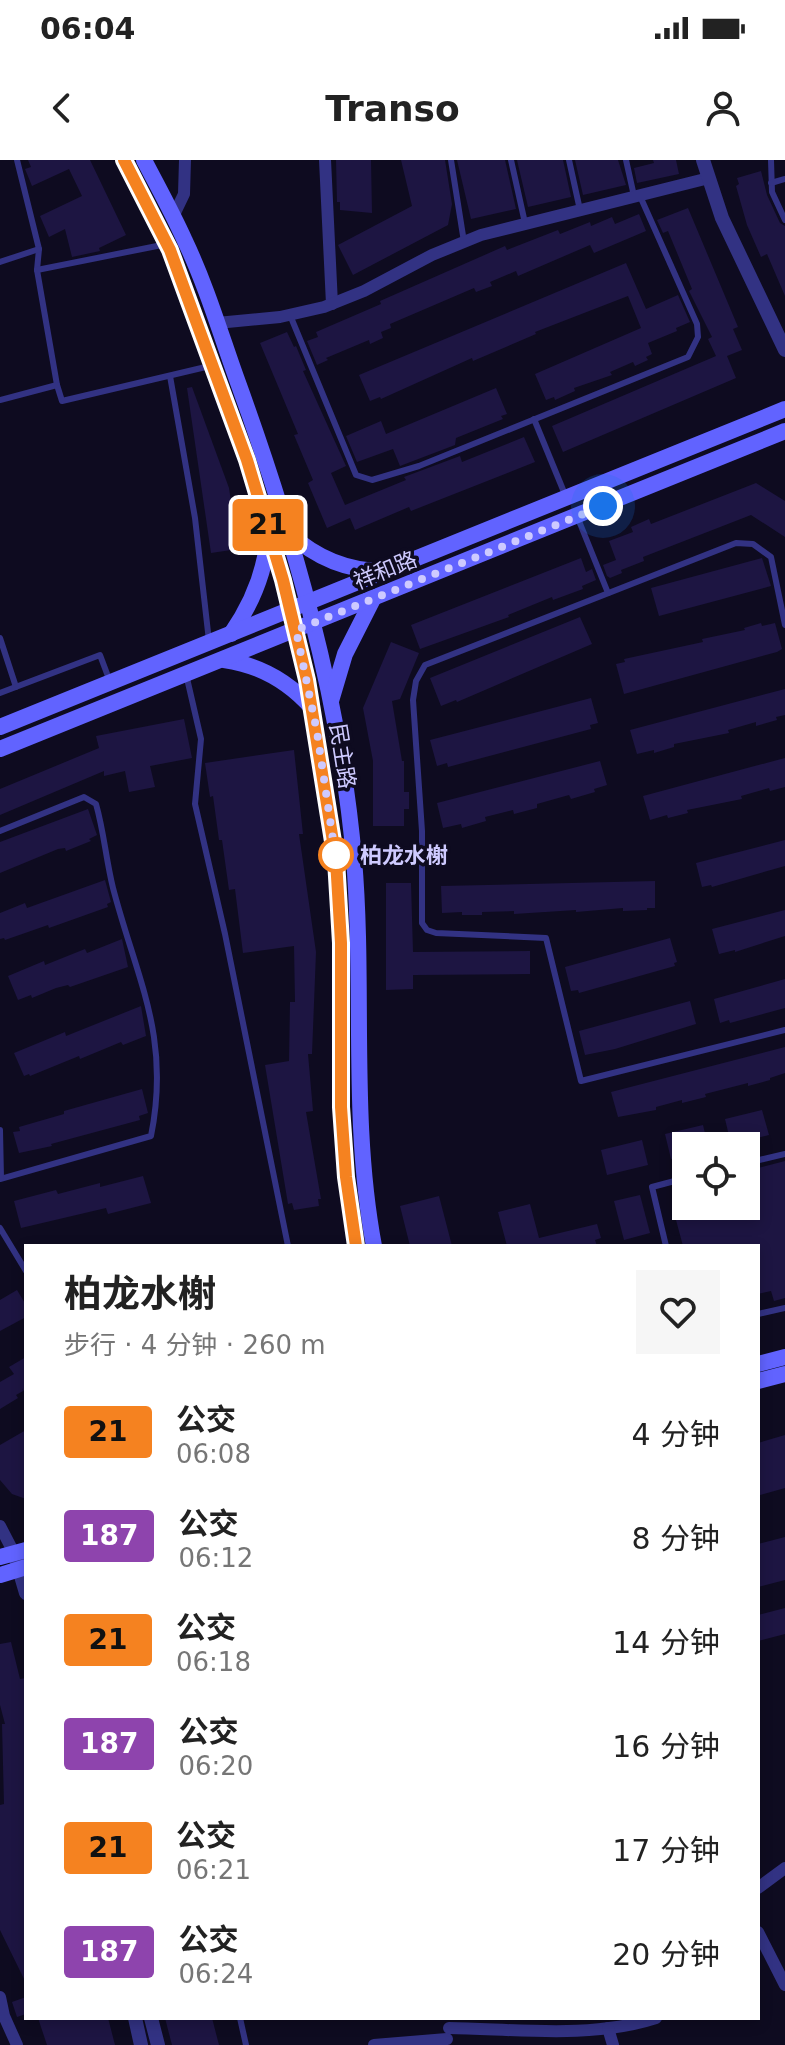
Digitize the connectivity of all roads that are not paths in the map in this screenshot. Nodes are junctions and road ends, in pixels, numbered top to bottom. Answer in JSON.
{"nodes":[{"id":1,"x":17,"y":160,"type":"edge"},
{"id":2,"x":124,"y":160,"type":"edge"},
{"id":3,"x":144,"y":160,"type":"edge"},
{"id":4,"x":185,"y":160,"type":"edge"},
{"id":5,"x":325,"y":160,"type":"edge"},
{"id":6,"x":451,"y":160,"type":"edge"},
{"id":7,"x":511,"y":160,"type":"edge"},
{"id":8,"x":569,"y":160,"type":"edge"},
{"id":9,"x":626,"y":160,"type":"edge"},
{"id":10,"x":703,"y":160,"type":"edge"},
{"id":11,"x":771,"y":160,"type":"edge"},
{"id":12,"x":709,"y":178,"type":"junction"},
{"id":13,"x":785,"y":179,"type":"edge"},
{"id":14,"x":771,"y":183,"type":"junction"},
{"id":15,"x":637,"y":196,"type":"junction"},
{"id":16,"x":580,"y":210,"type":"junction"},
{"id":17,"x":173,"y":217,"type":"junction"},
{"id":18,"x":785,"y":220,"type":"edge"},
{"id":19,"x":525,"y":223,"type":"junction"},
{"id":20,"x":464,"y":242,"type":"junction"},
{"id":21,"x":167,"y":244,"type":"junction"},
{"id":22,"x":39,"y":249,"type":"junction"},
{"id":23,"x":0,"y":262,"type":"edge"},
{"id":24,"x":37,"y":270,"type":"junction"},
{"id":25,"x":332,"y":304,"type":"junction"},
{"id":26,"x":290,"y":315,"type":"junction"},
{"id":27,"x":217,"y":323,"type":"junction"},
{"id":28,"x":785,"y":350,"type":"edge"},
{"id":29,"x":213,"y":366,"type":"junction"},
{"id":30,"x":170,"y":376,"type":"junction"},
{"id":31,"x":57,"y":385,"type":"junction"},
{"id":32,"x":0,"y":400,"type":"edge"},
{"id":33,"x":785,"y":409,"type":"edge"},
{"id":34,"x":534,"y":419,"type":"junction"},
{"id":35,"x":785,"y":431,"type":"edge"},
{"id":36,"x":567,"y":499,"type":"junction"},
{"id":37,"x":577,"y":516,"type":"junction"},
{"id":38,"x":268,"y":528,"type":"junction"},
{"id":39,"x":288,"y":532,"type":"junction"},
{"id":40,"x":389,"y":571,"type":"junction"},
{"id":41,"x":608,"y":593,"type":"junction"},
{"id":42,"x":373,"y":599,"type":"junction"},
{"id":43,"x":307,"y":604,"type":"junction"},
{"id":44,"x":291,"y":611,"type":"junction"},
{"id":45,"x":312,"y":623,"type":"junction"},
{"id":46,"x":785,"y":625,"type":"edge"},
{"id":47,"x":296,"y":630,"type":"junction"},
{"id":48,"x":230,"y":635,"type":"junction"},
{"id":49,"x":0,"y":638,"type":"edge"},
{"id":50,"x":209,"y":643,"type":"junction"},
{"id":51,"x":222,"y":659,"type":"junction"},
{"id":52,"x":186,"y":674,"type":"junction"},
{"id":53,"x":110,"y":683,"type":"junction"},
{"id":54,"x":16,"y":687,"type":"junction"},
{"id":55,"x":0,"y":693,"type":"edge"},
{"id":56,"x":330,"y":706,"type":"junction"},
{"id":57,"x":312,"y":708,"type":"junction"},
{"id":58,"x":0,"y":727,"type":"edge"},
{"id":59,"x":0,"y":749,"type":"edge"},
{"id":60,"x":0,"y":831,"type":"edge"},
{"id":61,"x":422,"y":854,"type":"junction"},
{"id":62,"x":354,"y":858,"type":"junction"},
{"id":63,"x":785,"y":1030,"type":"edge"},
{"id":64,"x":0,"y":1130,"type":"edge"},
{"id":65,"x":785,"y":1154,"type":"edge"},
{"id":66,"x":760,"y":1160,"type":"edge"},
{"id":67,"x":1,"y":1179,"type":"edge"},
{"id":68,"x":672,"y":1182,"type":"edge"},
{"id":69,"x":0,"y":1228,"type":"edge"},
{"id":70,"x":288,"y":1244,"type":"edge"},
{"id":71,"x":356,"y":1244,"type":"edge"},
{"id":72,"x":374,"y":1244,"type":"edge"},
{"id":73,"x":666,"y":1244,"type":"edge"},
{"id":74,"x":24,"y":1268,"type":"edge"},
{"id":75,"x":785,"y":1308,"type":"edge"},
{"id":76,"x":760,"y":1314,"type":"edge"},
{"id":77,"x":785,"y":1357,"type":"edge"},
{"id":78,"x":760,"y":1363,"type":"edge"},
{"id":79,"x":785,"y":1374,"type":"edge"},
{"id":80,"x":760,"y":1380,"type":"edge"},
{"id":81,"x":0,"y":1526,"type":"edge"},
{"id":82,"x":17,"y":1558,"type":"edge"},
{"id":83,"x":0,"y":1575,"type":"edge"},
{"id":84,"x":24,"y":1585,"type":"edge"},
{"id":85,"x":785,"y":1868,"type":"edge"},
{"id":86,"x":760,"y":1887,"type":"edge"},
{"id":87,"x":760,"y":1936,"type":"edge"},
{"id":88,"x":785,"y":1985,"type":"edge"},
{"id":89,"x":0,"y":1997,"type":"edge"},
{"id":90,"x":135,"y":2020,"type":"edge"},
{"id":91,"x":152,"y":2020,"type":"edge"},
{"id":92,"x":240,"y":2020,"type":"edge"},
{"id":93,"x":646,"y":2020,"type":"edge"},
{"id":94,"x":608,"y":2028,"type":"junction"},
{"id":95,"x":448,"y":2032,"type":"edge"},
{"id":96,"x":17,"y":2045,"type":"edge"},
{"id":97,"x":141,"y":2045,"type":"edge"},
{"id":98,"x":158,"y":2045,"type":"edge"},
{"id":99,"x":246,"y":2045,"type":"edge"},
{"id":100,"x":374,"y":2045,"type":"edge"},
{"id":101,"x":613,"y":2045,"type":"edge"}],
"edges":[{"from":1,"to":22,"type":"lane"},
{"from":2,"to":21,"type":"main road","name":"民主路"},
{"from":3,"to":17,"type":"main road","name":"民主路"},
{"from":4,"to":17,"type":"street"},
{"from":5,"to":25,"type":"street"},
{"from":6,"to":20,"type":"lane"},
{"from":7,"to":19,"type":"lane"},
{"from":8,"to":16,"type":"lane"},
{"from":9,"to":15,"type":"lane"},
{"from":10,"to":12,"type":"street"},
{"from":11,"to":14,"type":"lane"},
{"from":12,"to":15,"type":"street"},
{"from":12,"to":28,"type":"street"},
{"from":13,"to":14,"type":"lane"},
{"from":14,"to":18,"type":"lane"},
{"from":15,"to":16,"type":"street"},
{"from":15,"to":34,"type":"lane"},
{"from":16,"to":19,"type":"street"},
{"from":17,"to":27,"type":"main road","name":"民主路"},
{"from":19,"to":20,"type":"street"},
{"from":20,"to":25,"type":"street"},
{"from":21,"to":24,"type":"lane"},
{"from":21,"to":29,"type":"main road","name":"民主路"},
{"from":22,"to":23,"type":"lane"},
{"from":22,"to":24,"type":"lane"},
{"from":24,"to":31,"type":"lane"},
{"from":25,"to":26,"type":"street"},
{"from":26,"to":27,"type":"street"},
{"from":26,"to":34,"type":"lane"},
{"from":27,"to":39,"type":"main road","name":"民主路"},
{"from":29,"to":30,"type":"lane"},
{"from":29,"to":38,"type":"main road","name":"民主路"},
{"from":30,"to":31,"type":"lane"},
{"from":30,"to":50,"type":"lane"},
{"from":31,"to":32,"type":"lane"},
{"from":33,"to":36,"type":"main road","name":"祥和路"},
{"from":34,"to":36,"type":"lane"},
{"from":35,"to":37,"type":"main road","name":"祥和路"},
{"from":36,"to":40,"type":"main road","name":"祥和路"},
{"from":37,"to":41,"type":"lane"},
{"from":37,"to":42,"type":"main road","name":"祥和路"},
{"from":38,"to":44,"type":"main road","name":"民主路"},
{"from":38,"to":48,"type":"main road"},
{"from":39,"to":40,"type":"main road"},
{"from":39,"to":43,"type":"main road","name":"民主路"},
{"from":40,"to":43,"type":"main road","name":"祥和路"},
{"from":41,"to":46,"type":"lane"},
{"from":41,"to":61,"type":"lane"},
{"from":42,"to":45,"type":"main road","name":"祥和路"},
{"from":42,"to":56,"type":"main road"},
{"from":43,"to":44,"type":"main road","name":"祥和路"},
{"from":43,"to":45,"type":"main road","name":"民主路"},
{"from":44,"to":47,"type":"main road","name":"民主路"},
{"from":44,"to":48,"type":"main road","name":"祥和路"},
{"from":45,"to":47,"type":"main road","name":"祥和路"},
{"from":45,"to":56,"type":"main road","name":"民主路"},
{"from":47,"to":51,"type":"main road","name":"祥和路"},
{"from":47,"to":57,"type":"main road","name":"民主路"},
{"from":48,"to":50,"type":"main road","name":"祥和路"},
{"from":49,"to":54,"type":"lane"},
{"from":50,"to":53,"type":"main road","name":"祥和路"},
{"from":51,"to":52,"type":"main road","name":"祥和路"},
{"from":51,"to":57,"type":"main road"},
{"from":52,"to":59,"type":"main road","name":"祥和路"},
{"from":52,"to":70,"type":"lane"},
{"from":53,"to":54,"type":"lane"},
{"from":53,"to":58,"type":"main road","name":"祥和路"},
{"from":54,"to":55,"type":"lane"},
{"from":56,"to":62,"type":"main road","name":"民主路"},
{"from":57,"to":71,"type":"main road","name":"民主路"},
{"from":60,"to":67,"type":"lane"},
{"from":61,"to":62,"type":"lane"},
{"from":61,"to":63,"type":"lane"},
{"from":62,"to":72,"type":"main road","name":"民主路"},
{"from":64,"to":67,"type":"lane"},
{"from":65,"to":66,"type":"lane"},
{"from":68,"to":73,"type":"lane"},
{"from":69,"to":74,"type":"lane"},
{"from":75,"to":76,"type":"lane"},
{"from":77,"to":78,"type":"main road"},
{"from":79,"to":80,"type":"main road"},
{"from":81,"to":82,"type":"street"},
{"from":82,"to":83,"type":"main road"},
{"from":82,"to":84,"type":"street"},
{"from":85,"to":86,"type":"street"},
{"from":87,"to":88,"type":"street"},
{"from":89,"to":96,"type":"street"},
{"from":90,"to":97,"type":"street"},
{"from":91,"to":98,"type":"street"},
{"from":92,"to":99,"type":"lane"},
{"from":93,"to":94,"type":"street"},
{"from":94,"to":95,"type":"street"},
{"from":94,"to":101,"type":"street"},
{"from":95,"to":100,"type":"street"}]}
